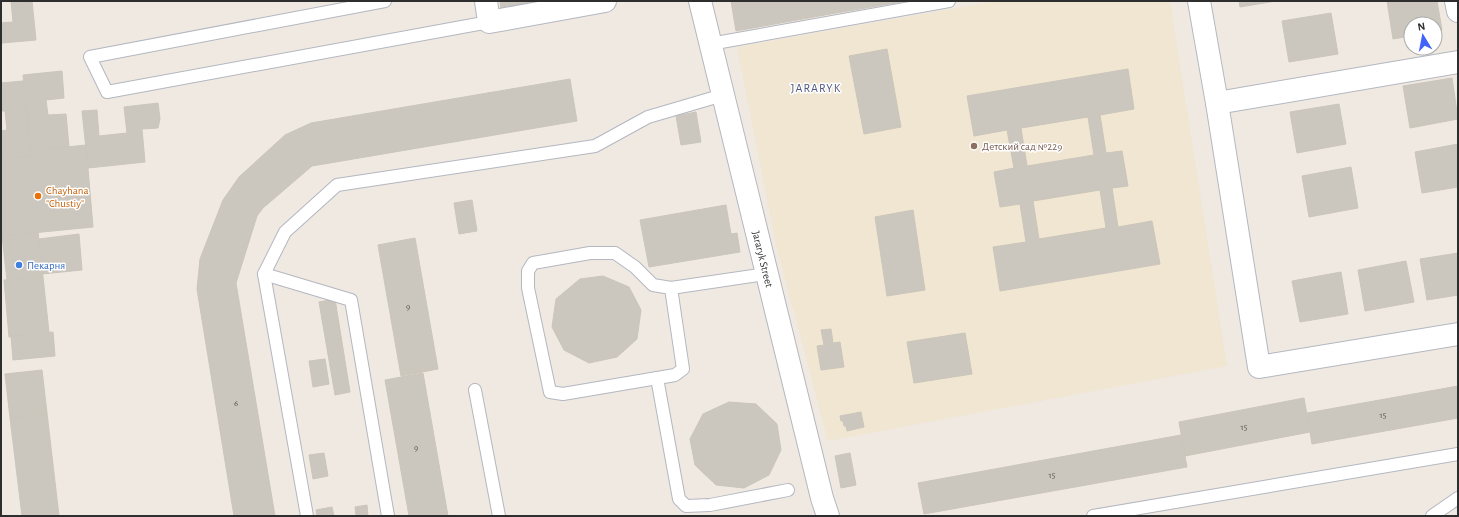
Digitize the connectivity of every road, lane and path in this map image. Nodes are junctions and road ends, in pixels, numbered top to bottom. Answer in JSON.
{"nodes":[{"id":1,"x":385,"y":1,"type":"edge"},
{"id":2,"x":605,"y":1,"type":"edge"},
{"id":3,"x":700,"y":1,"type":"edge"},
{"id":4,"x":949,"y":1,"type":"edge"},
{"id":5,"x":1199,"y":1,"type":"edge"},
{"id":6,"x":1456,"y":1,"type":"edge"},
{"id":7,"x":488,"y":11,"type":"edge"},
{"id":8,"x":1458,"y":11,"type":"edge"},
{"id":9,"x":710,"y":44,"type":"junction"},
{"id":10,"x":1458,"y":62,"type":"edge"},
{"id":11,"x":723,"y":95,"type":"junction"},
{"id":12,"x":1217,"y":103,"type":"junction"},
{"id":13,"x":264,"y":274,"type":"junction"},
{"id":14,"x":766,"y":274,"type":"junction"},
{"id":15,"x":671,"y":288,"type":"junction"},
{"id":16,"x":1458,"y":334,"type":"edge"},
{"id":17,"x":657,"y":378,"type":"junction"},
{"id":18,"x":475,"y":390,"type":"dead end"},
{"id":19,"x":1458,"y":454,"type":"edge"},
{"id":20,"x":788,"y":490,"type":"dead end"},
{"id":21,"x":1458,"y":498,"type":"edge"},
{"id":22,"x":306,"y":516,"type":"edge"},
{"id":23,"x":388,"y":516,"type":"edge"},
{"id":24,"x":499,"y":516,"type":"edge"},
{"id":25,"x":828,"y":516,"type":"edge"},
{"id":26,"x":1093,"y":516,"type":"edge"},
{"id":27,"x":1432,"y":516,"type":"edge"}],
"edges":[{"from":1,"to":7,"type":"lane"},
{"from":2,"to":7,"type":"street"},
{"from":3,"to":9,"type":"street","name":"Jararyk Street"},
{"from":4,"to":9,"type":"lane"},
{"from":5,"to":12,"type":"street"},
{"from":6,"to":8,"type":"street"},
{"from":9,"to":11,"type":"street","name":"Jararyk Street"},
{"from":10,"to":12,"type":"street"},
{"from":11,"to":13,"type":"lane"},
{"from":11,"to":14,"type":"street","name":"Jararyk Street"},
{"from":12,"to":16,"type":"street"},
{"from":13,"to":22,"type":"lane"},
{"from":13,"to":23,"type":"lane"},
{"from":14,"to":15,"type":"lane"},
{"from":14,"to":25,"type":"street","name":"Jararyk Street"},
{"from":15,"to":17,"type":"lane"},
{"from":15,"to":17,"type":"lane"},
{"from":17,"to":20,"type":"lane"},
{"from":18,"to":24,"type":"lane"},
{"from":19,"to":26,"type":"lane"},
{"from":21,"to":27,"type":"lane"}]}
